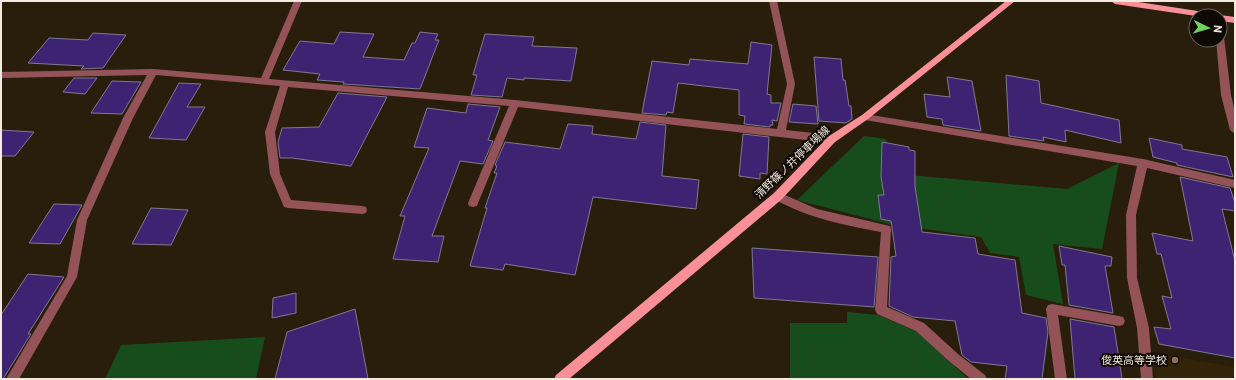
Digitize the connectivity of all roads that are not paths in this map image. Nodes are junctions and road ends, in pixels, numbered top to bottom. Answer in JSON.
{"nodes":[{"id":1,"x":298,"y":1,"type":"edge"},
{"id":2,"x":773,"y":1,"type":"edge"},
{"id":3,"x":1011,"y":1,"type":"edge"},
{"id":4,"x":1115,"y":1,"type":"edge"},
{"id":5,"x":1188,"y":13,"type":"edge"},
{"id":6,"x":1221,"y":48,"type":"edge"},
{"id":7,"x":153,"y":72,"type":"junction"},
{"id":8,"x":1,"y":75,"type":"edge"},
{"id":9,"x":264,"y":81,"type":"junction"},
{"id":10,"x":285,"y":84,"type":"junction"},
{"id":11,"x":515,"y":103,"type":"junction"},
{"id":12,"x":866,"y":117,"type":"junction"},
{"id":13,"x":1235,"y":130,"type":"edge"},
{"id":14,"x":781,"y":133,"type":"junction"},
{"id":15,"x":832,"y":139,"type":"junction"},
{"id":16,"x":1143,"y":163,"type":"junction"},
{"id":17,"x":1235,"y":184,"type":"edge"},
{"id":18,"x":778,"y":196,"type":"junction"},
{"id":19,"x":473,"y":203,"type":"dead end"},
{"id":20,"x":362,"y":210,"type":"dead end"},
{"id":21,"x":1119,"y":320,"type":"dead end"},
{"id":22,"x":12,"y":379,"type":"edge"},
{"id":23,"x":560,"y":379,"type":"edge"},
{"id":24,"x":981,"y":379,"type":"edge"},
{"id":25,"x":1061,"y":379,"type":"edge"},
{"id":26,"x":1147,"y":379,"type":"edge"}],
"edges":[{"from":1,"to":9,"type":"street"},
{"from":2,"to":14,"type":"street"},
{"from":3,"to":12,"type":"main road","name":"清野篠ノ井停車場線"},
{"from":4,"to":5,"type":"main road"},
{"from":6,"to":13,"type":"street"},
{"from":7,"to":8,"type":"street"},
{"from":7,"to":9,"type":"street"},
{"from":7,"to":22,"type":"street"},
{"from":9,"to":10,"type":"street"},
{"from":10,"to":11,"type":"street"},
{"from":10,"to":20,"type":"street"},
{"from":11,"to":14,"type":"street"},
{"from":11,"to":19,"type":"street"},
{"from":12,"to":15,"type":"main road","name":"清野篠ノ井停車場線"},
{"from":12,"to":16,"type":"street"},
{"from":14,"to":15,"type":"street"},
{"from":15,"to":18,"type":"main road","name":"清野篠ノ井停車場線"},
{"from":16,"to":17,"type":"street"},
{"from":16,"to":26,"type":"street"},
{"from":18,"to":23,"type":"main road","name":"清野篠ノ井停車場線"},
{"from":18,"to":24,"type":"street"},
{"from":21,"to":25,"type":"street"}]}
